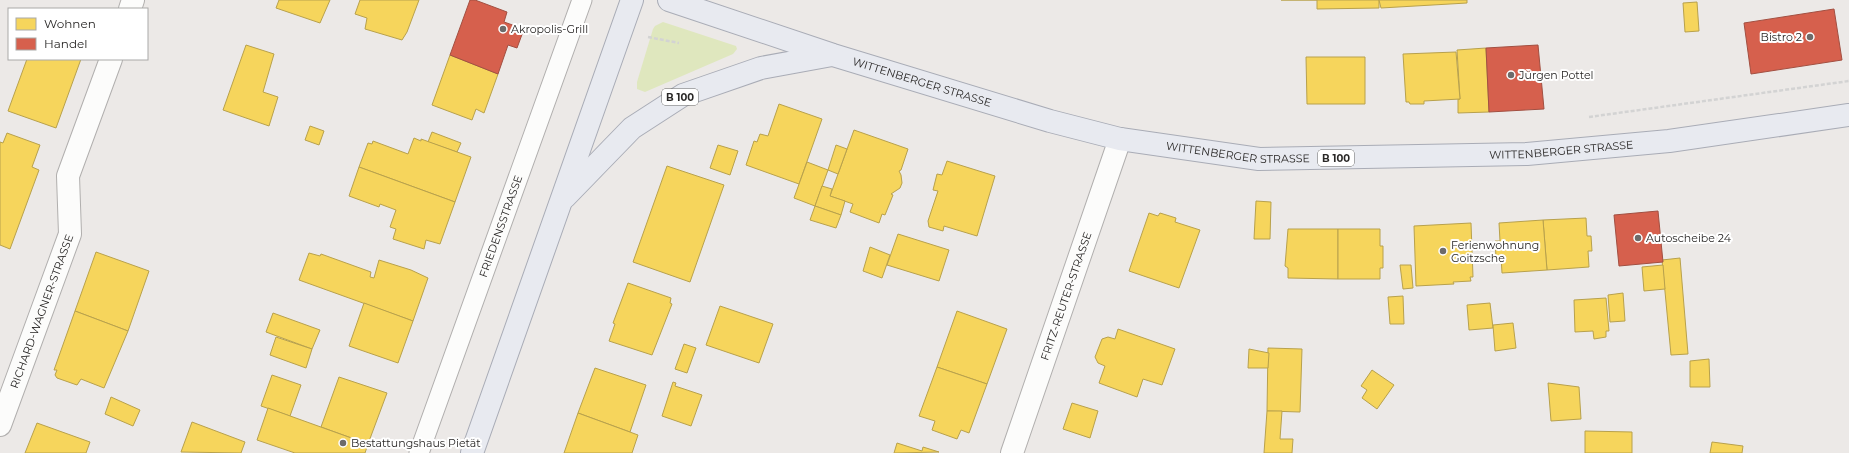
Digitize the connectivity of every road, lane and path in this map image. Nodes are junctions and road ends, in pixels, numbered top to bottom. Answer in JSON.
{"nodes":[{"id":1,"x":582,"y":0,"type":"edge"},
{"id":2,"x":632,"y":0,"type":"edge"},
{"id":3,"x":669,"y":0,"type":"edge"},
{"id":4,"x":833,"y":54,"type":"junction"},
{"id":5,"x":111,"y":60,"type":"edge"},
{"id":6,"x":1849,"y":81,"type":"edge"},
{"id":7,"x":1849,"y":115,"type":"edge"},
{"id":8,"x":1589,"y":117,"type":"dead end"},
{"id":9,"x":1120,"y":139,"type":"junction"},
{"id":10,"x":560,"y":202,"type":"junction"},
{"id":11,"x":0,"y":425,"type":"edge"},
{"id":12,"x":419,"y":453,"type":"edge"},
{"id":13,"x":472,"y":453,"type":"edge"},
{"id":14,"x":1012,"y":453,"type":"edge"}],
"edges":[{"from":1,"to":12,"type":"lane","name":"FRIEDENSSTRASSE"},
{"from":2,"to":10,"type":"main road","number":"B 100"},
{"from":3,"to":4,"type":"main road","name":"WITTENBERGER STRASSE","number":"B 100"},
{"from":4,"to":9,"type":"main road","name":"WITTENBERGER STRASSE","number":"B 100"},
{"from":4,"to":10,"type":"main road","number":"B 100"},
{"from":5,"to":11,"type":"street","name":"RICHARD-WAGNER-STRASSE"},
{"from":6,"to":8,"type":"path"},
{"from":7,"to":9,"type":"main road","name":"WITTENBERGER STRASSE","number":"B 100"},
{"from":9,"to":14,"type":"street","name":"FRITZ-REUTER-STRASSE"},
{"from":10,"to":13,"type":"main road","number":"B 100"}]}
